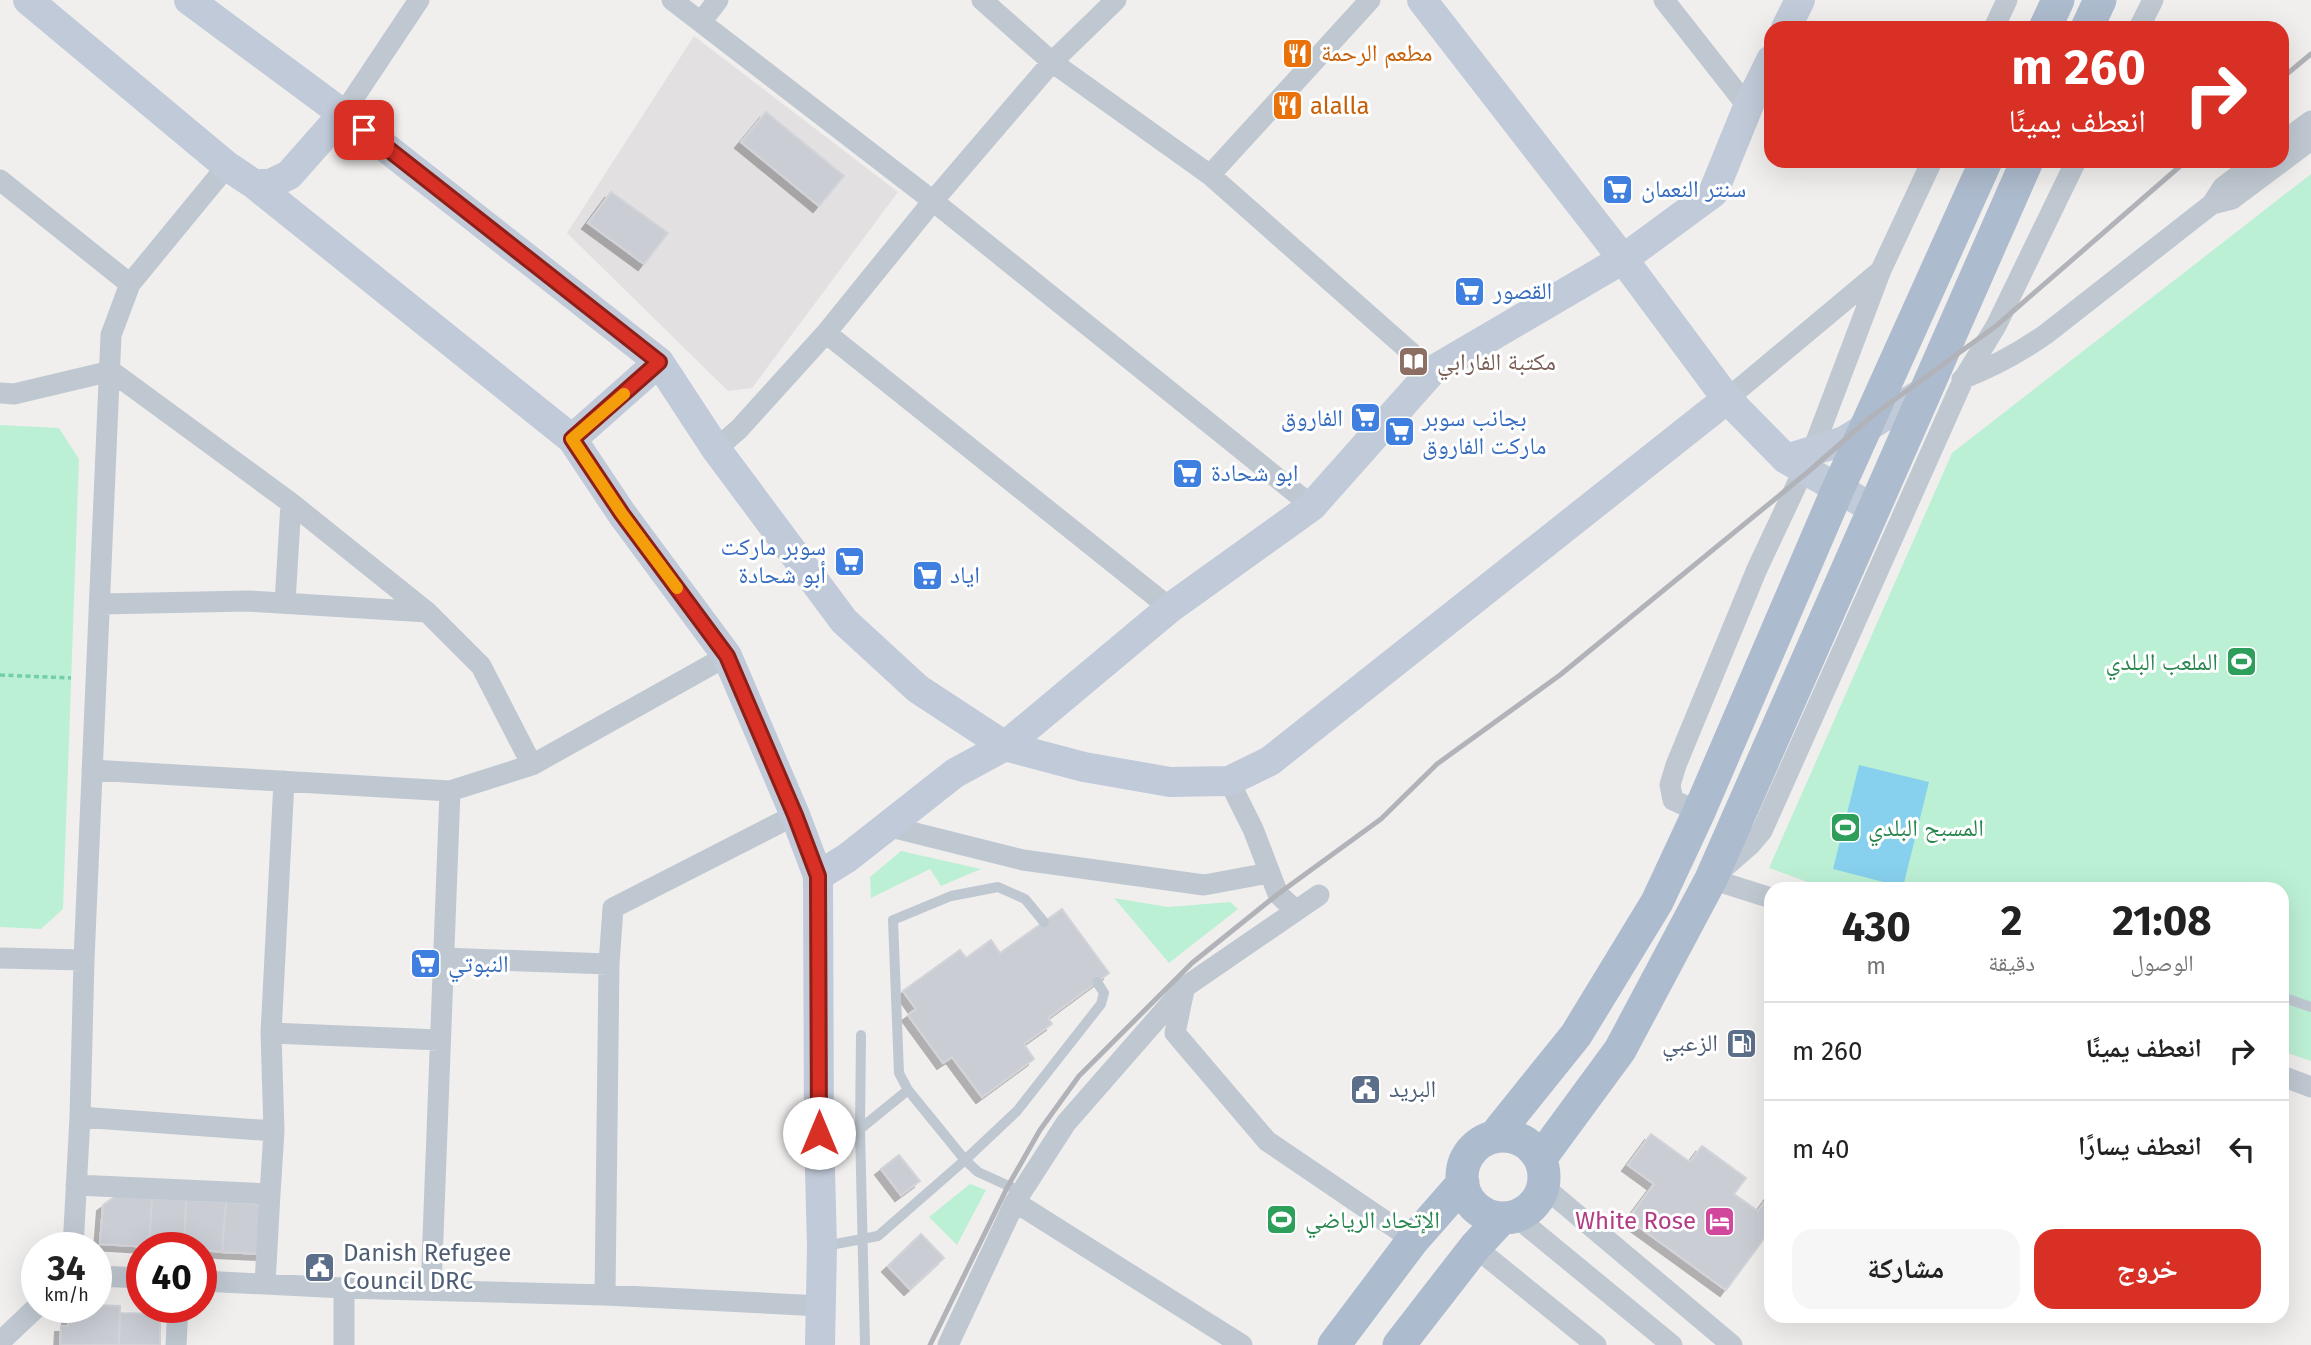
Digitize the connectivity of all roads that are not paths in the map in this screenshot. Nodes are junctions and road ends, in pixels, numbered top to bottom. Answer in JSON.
{"nodes":[{"id":1,"x":28,"y":0,"type":"edge"},
{"id":2,"x":189,"y":0,"type":"edge"},
{"id":3,"x":419,"y":0,"type":"edge"},
{"id":4,"x":672,"y":0,"type":"edge"},
{"id":5,"x":718,"y":0,"type":"edge"},
{"id":6,"x":982,"y":0,"type":"edge"},
{"id":7,"x":1116,"y":0,"type":"edge"},
{"id":8,"x":1370,"y":0,"type":"edge"},
{"id":9,"x":1422,"y":0,"type":"edge"},
{"id":10,"x":1664,"y":0,"type":"edge"},
{"id":11,"x":1800,"y":0,"type":"edge"},
{"id":12,"x":2007,"y":0,"type":"edge"},
{"id":13,"x":2058,"y":0,"type":"edge"},
{"id":14,"x":2100,"y":0,"type":"edge"},
{"id":15,"x":2153,"y":0,"type":"edge"},
{"id":16,"x":1790,"y":21,"type":"edge"},
{"id":17,"x":1997,"y":21,"type":"edge"},
{"id":18,"x":2048,"y":21,"type":"edge"},
{"id":19,"x":2090,"y":21,"type":"edge"},
{"id":20,"x":2142,"y":21,"type":"edge"},
{"id":21,"x":701,"y":22,"type":"junction"},
{"id":22,"x":1052,"y":62,"type":"junction"},
{"id":23,"x":1764,"y":74,"type":"edge"},
{"id":24,"x":1748,"y":107,"type":"junction"},
{"id":25,"x":343,"y":114,"type":"junction"},
{"id":26,"x":2311,"y":121,"type":"edge"},
{"id":27,"x":2289,"y":137,"type":"edge"},
{"id":28,"x":2311,"y":140,"type":"edge"},
{"id":29,"x":2289,"y":156,"type":"edge"},
{"id":30,"x":227,"y":166,"type":"junction"},
{"id":31,"x":1929,"y":168,"type":"edge"},
{"id":32,"x":1983,"y":168,"type":"edge"},
{"id":33,"x":2024,"y":168,"type":"edge"},
{"id":34,"x":2073,"y":168,"type":"edge"},
{"id":35,"x":2248,"y":168,"type":"edge"},
{"id":36,"x":2274,"y":168,"type":"edge"},
{"id":37,"x":1210,"y":175,"type":"junction"},
{"id":38,"x":1,"y":184,"type":"edge"},
{"id":39,"x":254,"y":184,"type":"junction"},
{"id":40,"x":933,"y":201,"type":"junction"},
{"id":41,"x":2212,"y":204,"type":"junction"},
{"id":42,"x":1623,"y":259,"type":"junction"},
{"id":43,"x":1881,"y":270,"type":"junction"},
{"id":44,"x":130,"y":284,"type":"junction"},
{"id":45,"x":826,"y":333,"type":"junction"},
{"id":46,"x":659,"y":362,"type":"junction"},
{"id":47,"x":111,"y":371,"type":"junction"},
{"id":48,"x":1432,"y":371,"type":"junction"},
{"id":49,"x":1964,"y":378,"type":"junction"},
{"id":50,"x":1924,"y":392,"type":"junction"},
{"id":51,"x":0,"y":393,"type":"edge"},
{"id":52,"x":1727,"y":399,"type":"junction"},
{"id":53,"x":1866,"y":428,"type":"junction"},
{"id":54,"x":572,"y":439,"type":"junction"},
{"id":55,"x":716,"y":449,"type":"junction"},
{"id":56,"x":1800,"y":460,"type":"junction"},
{"id":57,"x":1838,"y":489,"type":"junction"},
{"id":58,"x":291,"y":503,"type":"junction"},
{"id":59,"x":1311,"y":506,"type":"junction"},
{"id":60,"x":1874,"y":509,"type":"junction"},
{"id":61,"x":285,"y":603,"type":"junction"},
{"id":62,"x":101,"y":604,"type":"junction"},
{"id":63,"x":1170,"y":608,"type":"junction"},
{"id":64,"x":427,"y":612,"type":"junction"},
{"id":65,"x":727,"y":656,"type":"junction"},
{"id":66,"x":1005,"y":746,"type":"junction"},
{"id":67,"x":532,"y":765,"type":"junction"},
{"id":68,"x":92,"y":770,"type":"junction"},
{"id":69,"x":284,"y":781,"type":"junction"},
{"id":70,"x":1229,"y":781,"type":"junction"},
{"id":71,"x":450,"y":791,"type":"junction"},
{"id":72,"x":1699,"y":812,"type":"junction"},
{"id":73,"x":795,"y":815,"type":"junction"},
{"id":74,"x":887,"y":826,"type":"junction"},
{"id":75,"x":1269,"y":873,"type":"junction"},
{"id":76,"x":818,"y":876,"type":"junction"},
{"id":77,"x":1711,"y":879,"type":"junction"},
{"id":78,"x":1319,"y":895,"type":"dead end"},
{"id":79,"x":1764,"y":896,"type":"edge"},
{"id":80,"x":1296,"y":911,"type":"junction"},
{"id":81,"x":1044,"y":922,"type":"dead end"},
{"id":82,"x":0,"y":958,"type":"edge"},
{"id":83,"x":442,"y":958,"type":"junction"},
{"id":84,"x":84,"y":960,"type":"junction"},
{"id":85,"x":609,"y":964,"type":"junction"},
{"id":86,"x":1097,"y":982,"type":"dead end"},
{"id":87,"x":1185,"y":987,"type":"junction"},
{"id":88,"x":2289,"y":999,"type":"edge"},
{"id":89,"x":2311,"y":1007,"type":"edge"},
{"id":90,"x":271,"y":1033,"type":"junction"},
{"id":91,"x":861,"y":1035,"type":"dead end"},
{"id":92,"x":440,"y":1040,"type":"junction"},
{"id":93,"x":2289,"y":1079,"type":"edge"},
{"id":94,"x":2311,"y":1087,"type":"edge"},
{"id":95,"x":908,"y":1090,"type":"junction"},
{"id":96,"x":80,"y":1117,"type":"junction"},
{"id":97,"x":860,"y":1129,"type":"junction"},
{"id":98,"x":274,"y":1131,"type":"junction"},
{"id":99,"x":1494,"y":1137,"type":"junction"},
{"id":100,"x":965,"y":1160,"type":"junction"},
{"id":101,"x":1541,"y":1172,"type":"junction"},
{"id":102,"x":1463,"y":1183,"type":"junction"},
{"id":103,"x":76,"y":1185,"type":"junction"},
{"id":104,"x":270,"y":1194,"type":"junction"},
{"id":105,"x":1018,"y":1197,"type":"junction"},
{"id":106,"x":1509,"y":1217,"type":"junction"},
{"id":107,"x":74,"y":1232,"type":"edge"},
{"id":108,"x":862,"y":1239,"type":"junction"},
{"id":109,"x":1413,"y":1240,"type":"junction"},
{"id":110,"x":822,"y":1247,"type":"junction"},
{"id":111,"x":1475,"y":1247,"type":"junction"},
{"id":112,"x":217,"y":1282,"type":"edge"},
{"id":113,"x":265,"y":1284,"type":"junction"},
{"id":114,"x":344,"y":1288,"type":"junction"},
{"id":115,"x":431,"y":1289,"type":"junction"},
{"id":116,"x":605,"y":1295,"type":"junction"},
{"id":117,"x":821,"y":1306,"type":"junction"},
{"id":118,"x":22,"y":1323,"type":"edge"},
{"id":119,"x":177,"y":1323,"type":"edge"},
{"id":120,"x":5,"y":1342,"type":"edge"},
{"id":121,"x":176,"y":1345,"type":"edge"},
{"id":122,"x":344,"y":1345,"type":"edge"},
{"id":123,"x":820,"y":1345,"type":"edge"},
{"id":124,"x":865,"y":1345,"type":"edge"},
{"id":125,"x":948,"y":1345,"type":"edge"},
{"id":126,"x":1242,"y":1345,"type":"edge"},
{"id":127,"x":1334,"y":1345,"type":"edge"},
{"id":128,"x":1399,"y":1345,"type":"edge"},
{"id":129,"x":1596,"y":1345,"type":"edge"},
{"id":130,"x":1672,"y":1345,"type":"edge"},
{"id":131,"x":1732,"y":1345,"type":"edge"}],
"edges":[{"from":1,"to":30,"type":"street"},
{"from":2,"to":25,"type":"street"},
{"from":3,"to":25,"type":"street"},
{"from":4,"to":21,"type":"street"},
{"from":5,"to":21,"type":"street"},
{"from":6,"to":22,"type":"street"},
{"from":7,"to":22,"type":"street"},
{"from":8,"to":37,"type":"street"},
{"from":9,"to":42,"type":"street"},
{"from":10,"to":24,"type":"street"},
{"from":11,"to":16,"type":"street"},
{"from":12,"to":17,"type":"street"},
{"from":13,"to":18,"type":"main road"},
{"from":14,"to":19,"type":"main road"},
{"from":15,"to":20,"type":"street"},
{"from":21,"to":40,"type":"street"},
{"from":22,"to":37,"type":"street"},
{"from":22,"to":40,"type":"street"},
{"from":23,"to":24,"type":"street"},
{"from":24,"to":42,"type":"street"},
{"from":25,"to":39,"type":"street"},
{"from":25,"to":46,"type":"street"},
{"from":26,"to":27,"type":"street"},
{"from":28,"to":29,"type":"street"},
{"from":30,"to":39,"type":"street"},
{"from":30,"to":44,"type":"street"},
{"from":31,"to":43,"type":"street"},
{"from":32,"to":53,"type":"main road"},
{"from":33,"to":50,"type":"main road"},
{"from":34,"to":49,"type":"street"},
{"from":35,"to":41,"type":"street"},
{"from":36,"to":41,"type":"street"},
{"from":37,"to":48,"type":"street"},
{"from":38,"to":44,"type":"street"},
{"from":39,"to":54,"type":"street"},
{"from":40,"to":45,"type":"street"},
{"from":40,"to":59,"type":"street"},
{"from":41,"to":49,"type":"street"},
{"from":42,"to":48,"type":"street"},
{"from":42,"to":52,"type":"street"},
{"from":43,"to":52,"type":"street"},
{"from":43,"to":56,"type":"street"},
{"from":44,"to":47,"type":"street"},
{"from":45,"to":55,"type":"street"},
{"from":45,"to":63,"type":"street"},
{"from":46,"to":54,"type":"street"},
{"from":46,"to":55,"type":"street"},
{"from":47,"to":51,"type":"street"},
{"from":47,"to":58,"type":"street"},
{"from":47,"to":62,"type":"street"},
{"from":48,"to":59,"type":"street"},
{"from":49,"to":50,"type":"street"},
{"from":49,"to":77,"type":"street"},
{"from":50,"to":53,"type":"street"},
{"from":50,"to":60,"type":"main road"},
{"from":52,"to":56,"type":"street"},
{"from":52,"to":70,"type":"street"},
{"from":53,"to":56,"type":"street"},
{"from":53,"to":57,"type":"main road"},
{"from":54,"to":65,"type":"street"},
{"from":55,"to":66,"type":"street"},
{"from":56,"to":57,"type":"street"},
{"from":56,"to":72,"type":"street"},
{"from":57,"to":60,"type":"street"},
{"from":57,"to":72,"type":"main road"},
{"from":58,"to":61,"type":"street"},
{"from":58,"to":64,"type":"street"},
{"from":59,"to":63,"type":"street"},
{"from":60,"to":77,"type":"main road"},
{"from":61,"to":62,"type":"street"},
{"from":61,"to":64,"type":"street"},
{"from":62,"to":68,"type":"street"},
{"from":63,"to":66,"type":"street"},
{"from":64,"to":67,"type":"street"},
{"from":65,"to":67,"type":"street"},
{"from":65,"to":73,"type":"street"},
{"from":66,"to":70,"type":"street"},
{"from":66,"to":74,"type":"street"},
{"from":67,"to":71,"type":"street"},
{"from":68,"to":69,"type":"street"},
{"from":68,"to":84,"type":"street"},
{"from":69,"to":71,"type":"street"},
{"from":69,"to":90,"type":"street"},
{"from":70,"to":75,"type":"street"},
{"from":71,"to":83,"type":"street"},
{"from":72,"to":99,"type":"main road"},
{"from":73,"to":76,"type":"street"},
{"from":73,"to":85,"type":"street"},
{"from":74,"to":75,"type":"street"},
{"from":74,"to":76,"type":"street"},
{"from":75,"to":80,"type":"street"},
{"from":76,"to":110,"type":"street"},
{"from":77,"to":79,"type":"street"},
{"from":77,"to":101,"type":"main road"},
{"from":78,"to":80,"type":"street"},
{"from":80,"to":87,"type":"street"},
{"from":81,"to":95,"type":"lane"},
{"from":82,"to":84,"type":"street"},
{"from":83,"to":85,"type":"street"},
{"from":83,"to":92,"type":"street"},
{"from":84,"to":96,"type":"street"},
{"from":85,"to":116,"type":"street"},
{"from":86,"to":100,"type":"lane"},
{"from":87,"to":105,"type":"street"},
{"from":87,"to":109,"type":"street"},
{"from":88,"to":89,"type":"lane"},
{"from":90,"to":92,"type":"street"},
{"from":90,"to":98,"type":"street"},
{"from":91,"to":97,"type":"lane"},
{"from":92,"to":115,"type":"street"},
{"from":93,"to":94,"type":"street"},
{"from":95,"to":97,"type":"lane"},
{"from":95,"to":100,"type":"lane"},
{"from":96,"to":98,"type":"street"},
{"from":96,"to":103,"type":"street"},
{"from":97,"to":108,"type":"lane"},
{"from":98,"to":104,"type":"street"},
{"from":99,"to":101,"type":"main road"},
{"from":99,"to":102,"type":"main road"},
{"from":100,"to":105,"type":"lane"},
{"from":100,"to":108,"type":"lane"},
{"from":101,"to":106,"type":"main road"},
{"from":101,"to":131,"type":"street"},
{"from":102,"to":106,"type":"main road"},
{"from":102,"to":109,"type":"main road"},
{"from":103,"to":104,"type":"street"},
{"from":103,"to":107,"type":"street"},
{"from":104,"to":113,"type":"street"},
{"from":105,"to":125,"type":"street"},
{"from":105,"to":126,"type":"street"},
{"from":106,"to":111,"type":"main road"},
{"from":106,"to":130,"type":"street"},
{"from":108,"to":110,"type":"lane"},
{"from":108,"to":124,"type":"lane"},
{"from":109,"to":127,"type":"main road"},
{"from":110,"to":117,"type":"street"},
{"from":111,"to":128,"type":"main road"},
{"from":111,"to":129,"type":"street"},
{"from":112,"to":113,"type":"street"},
{"from":113,"to":114,"type":"street"},
{"from":114,"to":115,"type":"street"},
{"from":114,"to":122,"type":"street"},
{"from":115,"to":116,"type":"street"},
{"from":116,"to":117,"type":"street"},
{"from":117,"to":123,"type":"street"},
{"from":118,"to":120,"type":"street"},
{"from":119,"to":121,"type":"street"}]}
